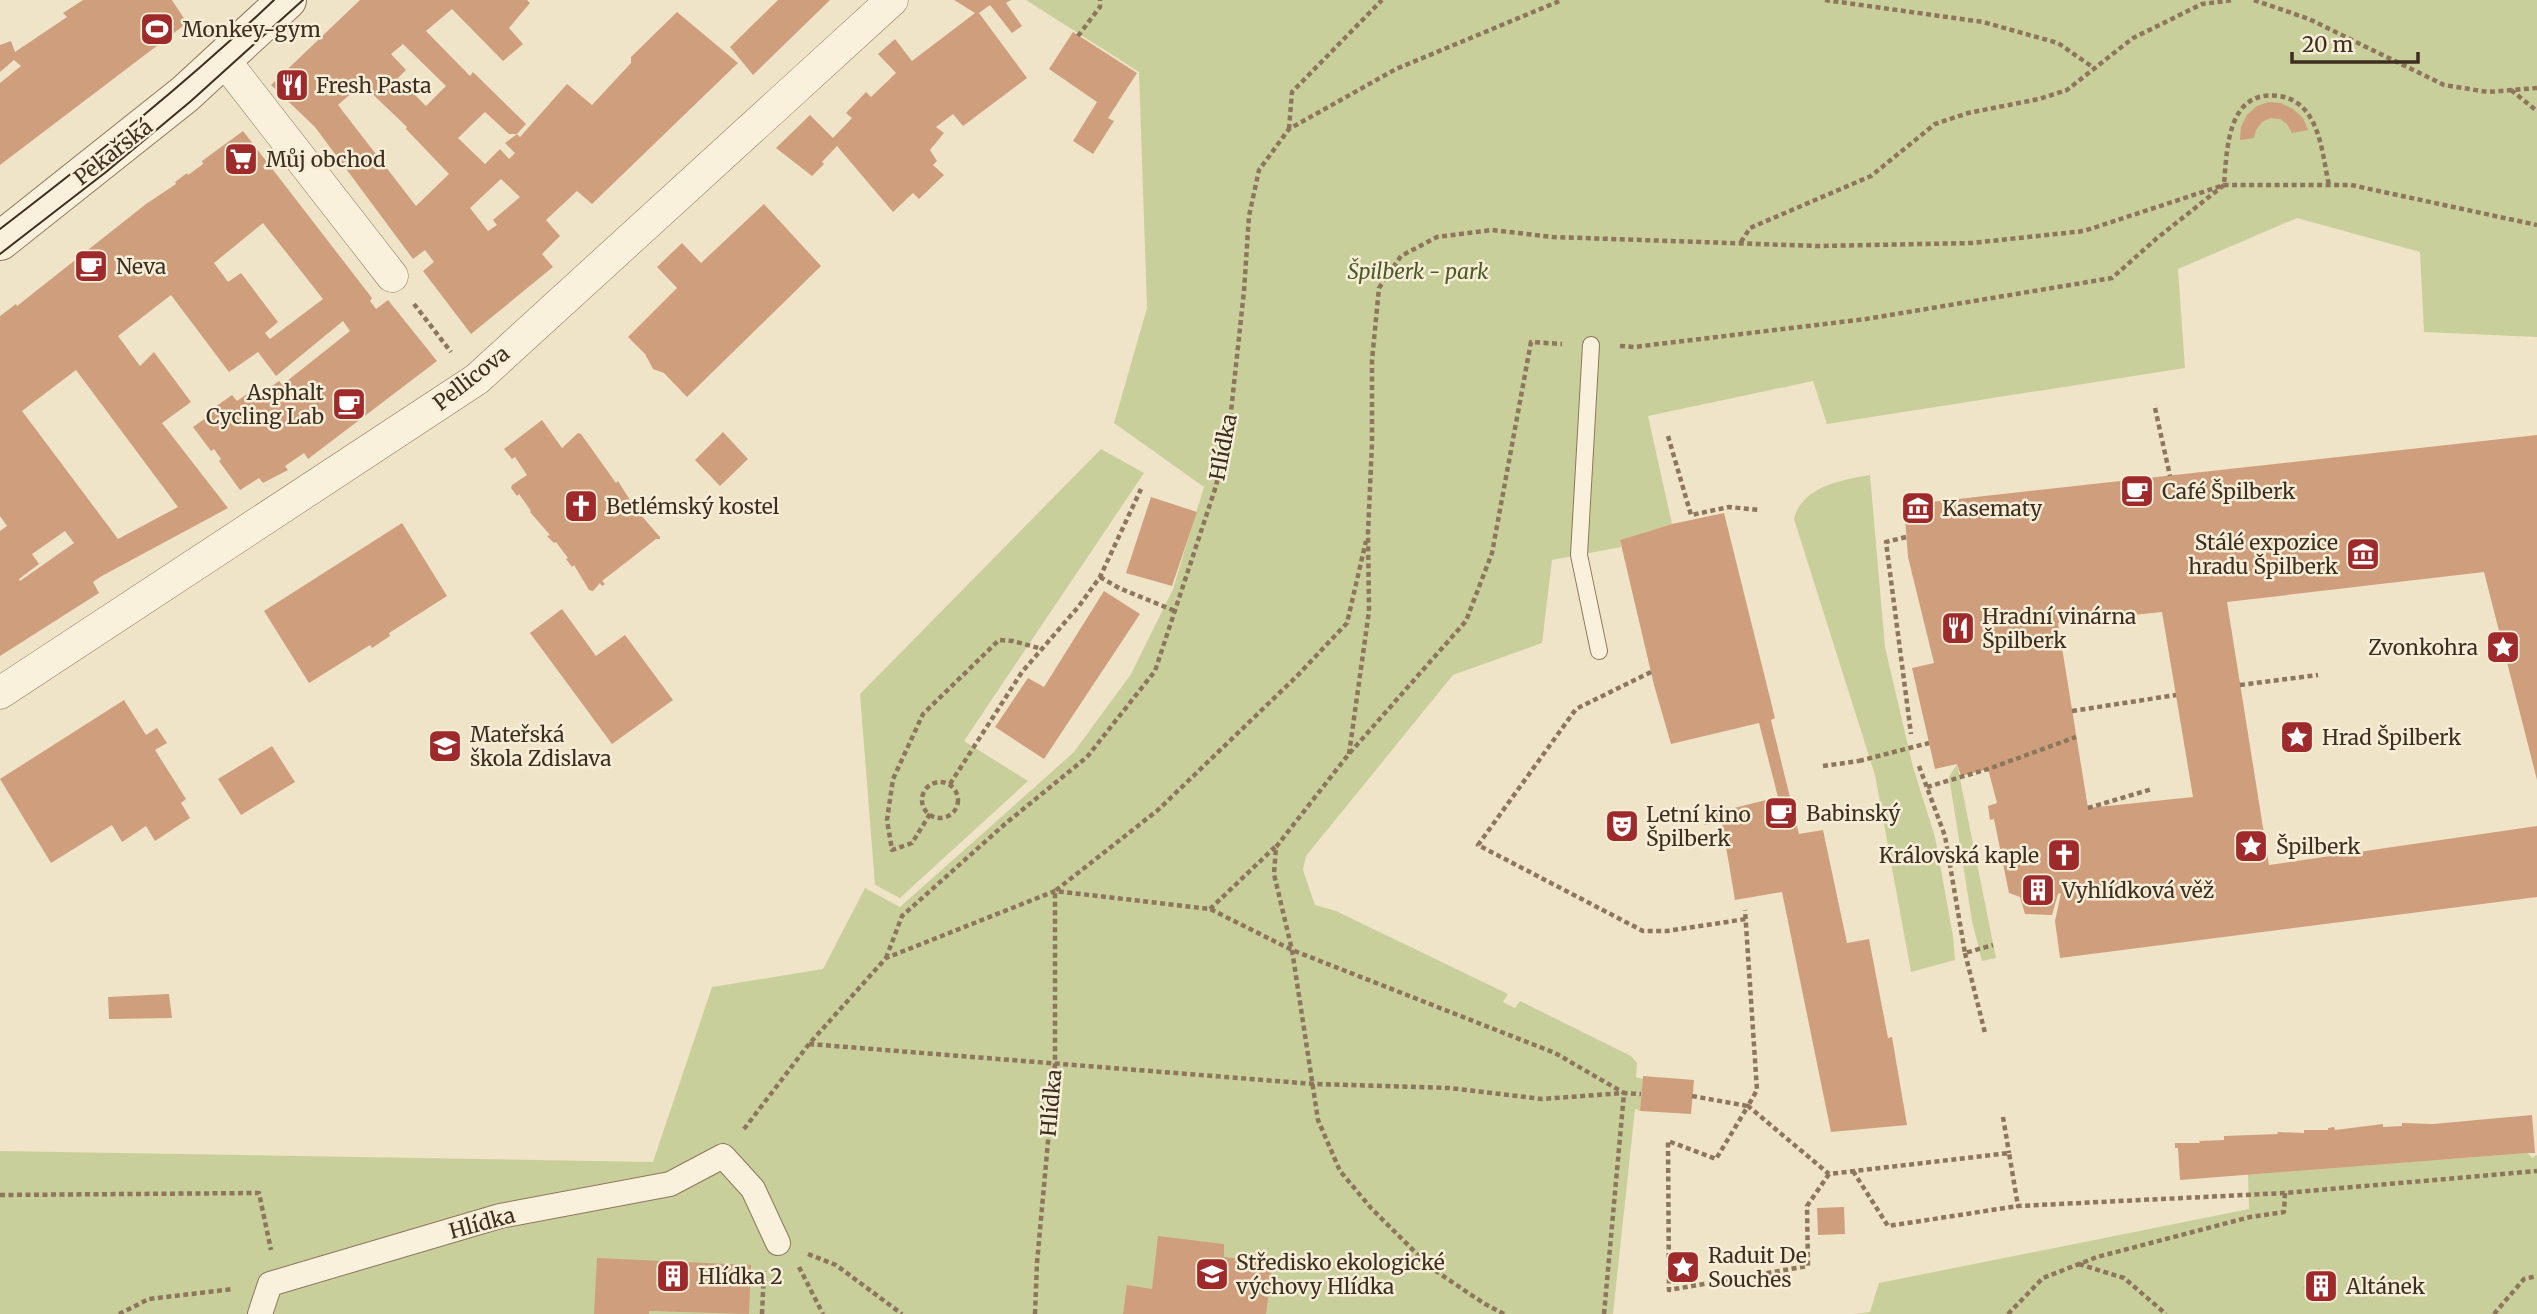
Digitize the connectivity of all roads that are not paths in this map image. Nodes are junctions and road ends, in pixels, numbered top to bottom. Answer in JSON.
{"nodes":[{"id":1,"x":288,"y":0,"type":"edge"},
{"id":2,"x":892,"y":0,"type":"edge"},
{"id":3,"x":224,"y":60,"type":"junction"},
{"id":4,"x":0,"y":241,"type":"edge"},
{"id":5,"x":392,"y":276,"type":"road end"},
{"id":6,"x":1591,"y":345,"type":"road end"},
{"id":7,"x":1599,"y":651,"type":"dead end"},
{"id":8,"x":0,"y":692,"type":"edge"},
{"id":9,"x":778,"y":1243,"type":"road end"},
{"id":10,"x":260,"y":1314,"type":"edge"}],
"edges":[{"from":1,"to":3,"type":"street","name":"Pekařská"},
{"from":2,"to":8,"type":"street","name":"Pellicova"},
{"from":3,"to":4,"type":"street","name":"Pekařská"},
{"from":3,"to":5,"type":"street"},
{"from":6,"to":7,"type":"lane"},
{"from":9,"to":10,"type":"street","name":"Hlídka"}]}
